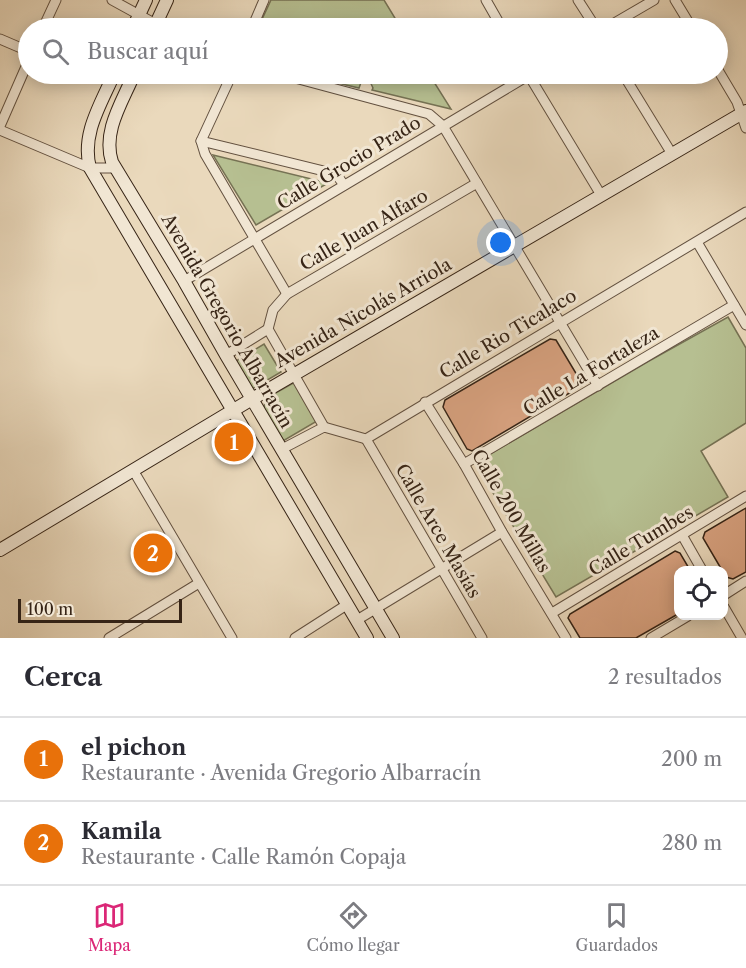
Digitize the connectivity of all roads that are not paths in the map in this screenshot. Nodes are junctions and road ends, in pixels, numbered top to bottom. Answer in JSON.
{"nodes":[{"id":1,"x":56,"y":0,"type":"edge"},
{"id":2,"x":112,"y":0,"type":"edge"},
{"id":3,"x":146,"y":0,"type":"edge"},
{"id":4,"x":166,"y":0,"type":"edge"},
{"id":5,"x":264,"y":0,"type":"edge"},
{"id":6,"x":486,"y":0,"type":"edge"},
{"id":7,"x":578,"y":0,"type":"edge"},
{"id":8,"x":654,"y":0,"type":"edge"},
{"id":9,"x":675,"y":0,"type":"edge"},
{"id":10,"x":139,"y":15,"type":"junction"},
{"id":11,"x":48,"y":18,"type":"edge"},
{"id":12,"x":138,"y":18,"type":"edge"},
{"id":13,"x":144,"y":18,"type":"edge"},
{"id":14,"x":160,"y":18,"type":"edge"},
{"id":15,"x":256,"y":18,"type":"edge"},
{"id":16,"x":496,"y":18,"type":"edge"},
{"id":17,"x":590,"y":18,"type":"edge"},
{"id":18,"x":623,"y":18,"type":"edge"},
{"id":19,"x":686,"y":18,"type":"edge"},
{"id":20,"x":0,"y":39,"type":"edge"},
{"id":21,"x":18,"y":47,"type":"edge"},
{"id":22,"x":19,"y":84,"type":"edge"},
{"id":23,"x":110,"y":84,"type":"edge"},
{"id":24,"x":130,"y":84,"type":"edge"},
{"id":25,"x":227,"y":84,"type":"edge"},
{"id":26,"x":317,"y":84,"type":"edge"},
{"id":27,"x":513,"y":84,"type":"edge"},
{"id":28,"x":536,"y":84,"type":"edge"},
{"id":29,"x":629,"y":84,"type":"edge"},
{"id":30,"x":726,"y":84,"type":"edge"},
{"id":31,"x":743,"y":112,"type":"edge"},
{"id":32,"x":443,"y":126,"type":"junction"},
{"id":33,"x":0,"y":128,"type":"edge"},
{"id":34,"x":746,"y":128,"type":"edge"},
{"id":35,"x":201,"y":141,"type":"junction"},
{"id":36,"x":672,"y":154,"type":"junction"},
{"id":37,"x":90,"y":168,"type":"junction"},
{"id":38,"x":115,"y":168,"type":"junction"},
{"id":39,"x":477,"y":183,"type":"junction"},
{"id":40,"x":344,"y":185,"type":"junction"},
{"id":41,"x":601,"y":195,"type":"junction"},
{"id":42,"x":746,"y":212,"type":"edge"},
{"id":43,"x":255,"y":238,"type":"junction"},
{"id":44,"x":697,"y":243,"type":"junction"},
{"id":45,"x":514,"y":246,"type":"junction"},
{"id":46,"x":184,"y":281,"type":"junction"},
{"id":47,"x":287,"y":294,"type":"junction"},
{"id":48,"x":734,"y":305,"type":"junction"},
{"id":49,"x":560,"y":322,"type":"junction"},
{"id":50,"x":746,"y":325,"type":"edge"},
{"id":51,"x":268,"y":329,"type":"junction"},
{"id":52,"x":226,"y":355,"type":"junction"},
{"id":53,"x":293,"y":375,"type":"junction"},
{"id":54,"x":598,"y":386,"type":"junction"},
{"id":55,"x":252,"y":399,"type":"junction"},
{"id":56,"x":425,"y":402,"type":"junction"},
{"id":57,"x":233,"y":411,"type":"junction"},
{"id":58,"x":324,"y":427,"type":"junction"},
{"id":59,"x":366,"y":439,"type":"junction"},
{"id":60,"x":282,"y":449,"type":"junction"},
{"id":61,"x":464,"y":465,"type":"junction"},
{"id":62,"x":133,"y":470,"type":"junction"},
{"id":63,"x":746,"y":496,"type":"edge"},
{"id":64,"x":502,"y":532,"type":"junction"},
{"id":65,"x":682,"y":535,"type":"junction"},
{"id":66,"x":0,"y":550,"type":"edge"},
{"id":67,"x":700,"y":566,"type":"edge"},
{"id":68,"x":440,"y":569,"type":"junction"},
{"id":69,"x":746,"y":581,"type":"edge"},
{"id":70,"x":199,"y":583,"type":"junction"},
{"id":71,"x":728,"y":591,"type":"edge"},
{"id":72,"x":348,"y":604,"type":"junction"},
{"id":73,"x":376,"y":609,"type":"junction"},
{"id":74,"x":552,"y":613,"type":"junction"},
{"id":75,"x":728,"y":615,"type":"edge"},
{"id":76,"x":680,"y":620,"type":"edge"},
{"id":77,"x":357,"y":621,"type":"junction"},
{"id":78,"x":109,"y":638,"type":"edge"},
{"id":79,"x":232,"y":638,"type":"edge"},
{"id":80,"x":295,"y":638,"type":"edge"},
{"id":81,"x":367,"y":638,"type":"edge"},
{"id":82,"x":393,"y":638,"type":"edge"},
{"id":83,"x":482,"y":638,"type":"edge"},
{"id":84,"x":566,"y":638,"type":"edge"},
{"id":85,"x":651,"y":638,"type":"edge"},
{"id":86,"x":742,"y":638,"type":"edge"}],
"edges":[{"from":1,"to":11,"type":"street"},
{"from":2,"to":10,"type":"street"},
{"from":3,"to":10,"type":"street"},
{"from":4,"to":14,"type":"street"},
{"from":5,"to":15,"type":"street"},
{"from":6,"to":16,"type":"street"},
{"from":7,"to":17,"type":"street"},
{"from":8,"to":18,"type":"street"},
{"from":9,"to":19,"type":"street"},
{"from":10,"to":12,"type":"street"},
{"from":10,"to":13,"type":"street"},
{"from":20,"to":21,"type":"street"},
{"from":22,"to":33,"type":"street"},
{"from":23,"to":37,"type":"street"},
{"from":24,"to":38,"type":"street"},
{"from":25,"to":35,"type":"street"},
{"from":26,"to":32,"type":"street"},
{"from":27,"to":32,"type":"street","name":"Calle Grocio Prado"},
{"from":28,"to":41,"type":"street"},
{"from":29,"to":36,"type":"street"},
{"from":30,"to":31,"type":"street"},
{"from":31,"to":34,"type":"street"},
{"from":31,"to":36,"type":"street","name":"Avenida Nicolás Arriola"},
{"from":32,"to":39,"type":"street"},
{"from":32,"to":40,"type":"street","name":"Calle Grocio Prado"},
{"from":33,"to":37,"type":"street"},
{"from":35,"to":40,"type":"street"},
{"from":35,"to":43,"type":"street"},
{"from":36,"to":41,"type":"street","name":"Avenida Nicolás Arriola"},
{"from":37,"to":38,"type":"street"},
{"from":37,"to":57,"type":"street"},
{"from":38,"to":46,"type":"street","name":"Avenida Gregorio Albarracín"},
{"from":39,"to":45,"type":"street"},
{"from":39,"to":47,"type":"street","name":"Calle Juan Alfaro"},
{"from":40,"to":43,"type":"street","name":"Calle Grocio Prado"},
{"from":41,"to":45,"type":"street","name":"Avenida Nicolás Arriola"},
{"from":42,"to":44,"type":"street","name":"Calle Rio Ticalaco"},
{"from":43,"to":46,"type":"street","name":"Calle Grocio Prado"},
{"from":43,"to":47,"type":"street"},
{"from":44,"to":48,"type":"street"},
{"from":44,"to":49,"type":"street","name":"Calle Rio Ticalaco"},
{"from":45,"to":49,"type":"street"},
{"from":45,"to":53,"type":"street","name":"Avenida Nicolás Arriola"},
{"from":46,"to":52,"type":"street","name":"Avenida Gregorio Albarracín"},
{"from":47,"to":51,"type":"street","name":"Calle Juan Alfaro"},
{"from":48,"to":50,"type":"street"},
{"from":48,"to":54,"type":"street","name":"Calle La Fortaleza"},
{"from":49,"to":54,"type":"street"},
{"from":49,"to":56,"type":"street","name":"Calle Rio Ticalaco"},
{"from":51,"to":52,"type":"street"},
{"from":51,"to":53,"type":"street"},
{"from":52,"to":55,"type":"street","name":"Avenida Gregorio Albarracín"},
{"from":53,"to":55,"type":"street","name":"Avenida Nicolás Arriola"},
{"from":53,"to":58,"type":"street"},
{"from":54,"to":61,"type":"street","name":"Calle La Fortaleza"},
{"from":55,"to":57,"type":"street","name":"Avenida Nicolás Arriola"},
{"from":55,"to":60,"type":"street","name":"Avenida Gregorio Albarracín"},
{"from":56,"to":59,"type":"street","name":"Calle Rio Ticalaco"},
{"from":56,"to":61,"type":"street","name":"Calle 200 Millas"},
{"from":57,"to":62,"type":"street","name":"Avenida Nicolás Arriola"},
{"from":57,"to":72,"type":"street"},
{"from":58,"to":59,"type":"street"},
{"from":58,"to":60,"type":"street"},
{"from":59,"to":68,"type":"street","name":"Calle Arce Masías"},
{"from":60,"to":73,"type":"street","name":"Avenida Gregorio Albarracín"},
{"from":61,"to":64,"type":"street","name":"Calle 200 Millas"},
{"from":62,"to":66,"type":"street","name":"Avenida Nicolás Arriola"},
{"from":62,"to":70,"type":"street"},
{"from":63,"to":65,"type":"street","name":"Calle Tumbes"},
{"from":64,"to":68,"type":"street"},
{"from":64,"to":74,"type":"street","name":"Calle 200 Millas"},
{"from":65,"to":67,"type":"street"},
{"from":65,"to":74,"type":"street","name":"Calle Tumbes"},
{"from":68,"to":73,"type":"street"},
{"from":68,"to":83,"type":"street","name":"Calle Arce Masías"},
{"from":69,"to":71,"type":"street"},
{"from":70,"to":78,"type":"street"},
{"from":70,"to":79,"type":"street"},
{"from":72,"to":77,"type":"street"},
{"from":72,"to":80,"type":"street"},
{"from":73,"to":77,"type":"street"},
{"from":73,"to":82,"type":"street","name":"Avenida Gregorio Albarracín"},
{"from":74,"to":84,"type":"street","name":"Calle 200 Millas"},
{"from":75,"to":86,"type":"street"},
{"from":76,"to":85,"type":"street"},
{"from":77,"to":81,"type":"street"}]}
